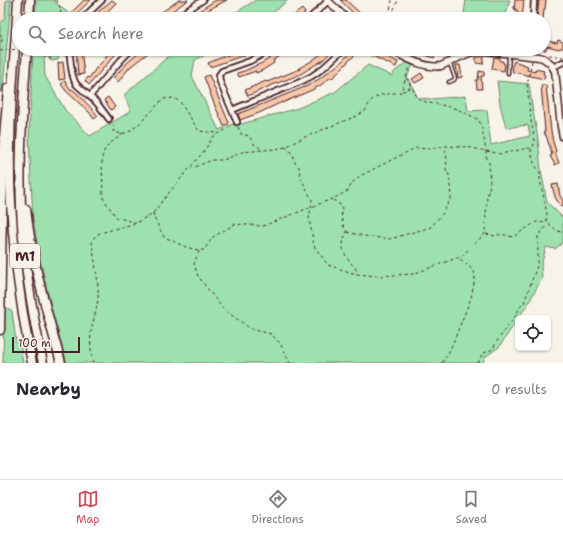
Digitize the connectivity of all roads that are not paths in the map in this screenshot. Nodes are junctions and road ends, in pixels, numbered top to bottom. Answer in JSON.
{"nodes":[{"id":1,"x":18,"y":0,"type":"edge"},
{"id":2,"x":30,"y":0,"type":"edge"},
{"id":3,"x":102,"y":0,"type":"edge"},
{"id":4,"x":203,"y":0,"type":"edge"},
{"id":5,"x":327,"y":0,"type":"edge"},
{"id":6,"x":534,"y":0,"type":"edge"},
{"id":7,"x":17,"y":12,"type":"edge"},
{"id":8,"x":29,"y":12,"type":"edge"},
{"id":9,"x":89,"y":12,"type":"edge"},
{"id":10,"x":185,"y":12,"type":"edge"},
{"id":11,"x":316,"y":12,"type":"edge"},
{"id":12,"x":340,"y":12,"type":"edge"},
{"id":13,"x":533,"y":12,"type":"edge"},
{"id":14,"x":14,"y":56,"type":"edge"},
{"id":15,"x":27,"y":56,"type":"edge"},
{"id":16,"x":70,"y":56,"type":"edge"},
{"id":17,"x":125,"y":56,"type":"edge"},
{"id":18,"x":260,"y":56,"type":"edge"},
{"id":19,"x":336,"y":56,"type":"edge"},
{"id":20,"x":403,"y":56,"type":"edge"},
{"id":21,"x":463,"y":56,"type":"edge"},
{"id":22,"x":509,"y":56,"type":"edge"},
{"id":23,"x":531,"y":56,"type":"edge"},
{"id":24,"x":14,"y":60,"type":"junction"},
{"id":25,"x":449,"y":62,"type":"junction"},
{"id":26,"x":563,"y":62,"type":"edge"},
{"id":27,"x":553,"y":67,"type":"junction"},
{"id":28,"x":508,"y":73,"type":"dead end"},
{"id":29,"x":448,"y":82,"type":"dead end"},
{"id":30,"x":90,"y":96,"type":"junction"},
{"id":31,"x":232,"y":110,"type":"junction"},
{"id":32,"x":109,"y":119,"type":"road end"},
{"id":33,"x":236,"y":122,"type":"road end"},
{"id":34,"x":563,"y":137,"type":"edge"},
{"id":35,"x":21,"y":147,"type":"junction"},
{"id":36,"x":0,"y":330,"type":"edge"},
{"id":37,"x":32,"y":363,"type":"edge"},
{"id":38,"x":42,"y":363,"type":"edge"},
{"id":39,"x":61,"y":363,"type":"edge"}],
"edges":[{"from":1,"to":7,"type":"highway","number":"M1"},
{"from":2,"to":8,"type":"highway"},
{"from":3,"to":9,"type":"street"},
{"from":4,"to":10,"type":"street"},
{"from":5,"to":11,"type":"street"},
{"from":5,"to":12,"type":"street"},
{"from":6,"to":13,"type":"street"},
{"from":14,"to":24,"type":"highway","number":"M1"},
{"from":15,"to":35,"type":"highway","number":"M1"},
{"from":16,"to":30,"type":"street"},
{"from":17,"to":30,"type":"street"},
{"from":18,"to":31,"type":"street"},
{"from":19,"to":31,"type":"street"},
{"from":20,"to":25,"type":"street"},
{"from":21,"to":25,"type":"street"},
{"from":22,"to":28,"type":"lane"},
{"from":23,"to":27,"type":"street"},
{"from":24,"to":36,"type":"highway"},
{"from":24,"to":37,"type":"highway","number":"M1"},
{"from":25,"to":29,"type":"lane"},
{"from":26,"to":27,"type":"street"},
{"from":27,"to":34,"type":"street"},
{"from":30,"to":32,"type":"street"},
{"from":31,"to":33,"type":"street"},
{"from":35,"to":38,"type":"highway","number":"M1"},
{"from":35,"to":39,"type":"highway"}]}
